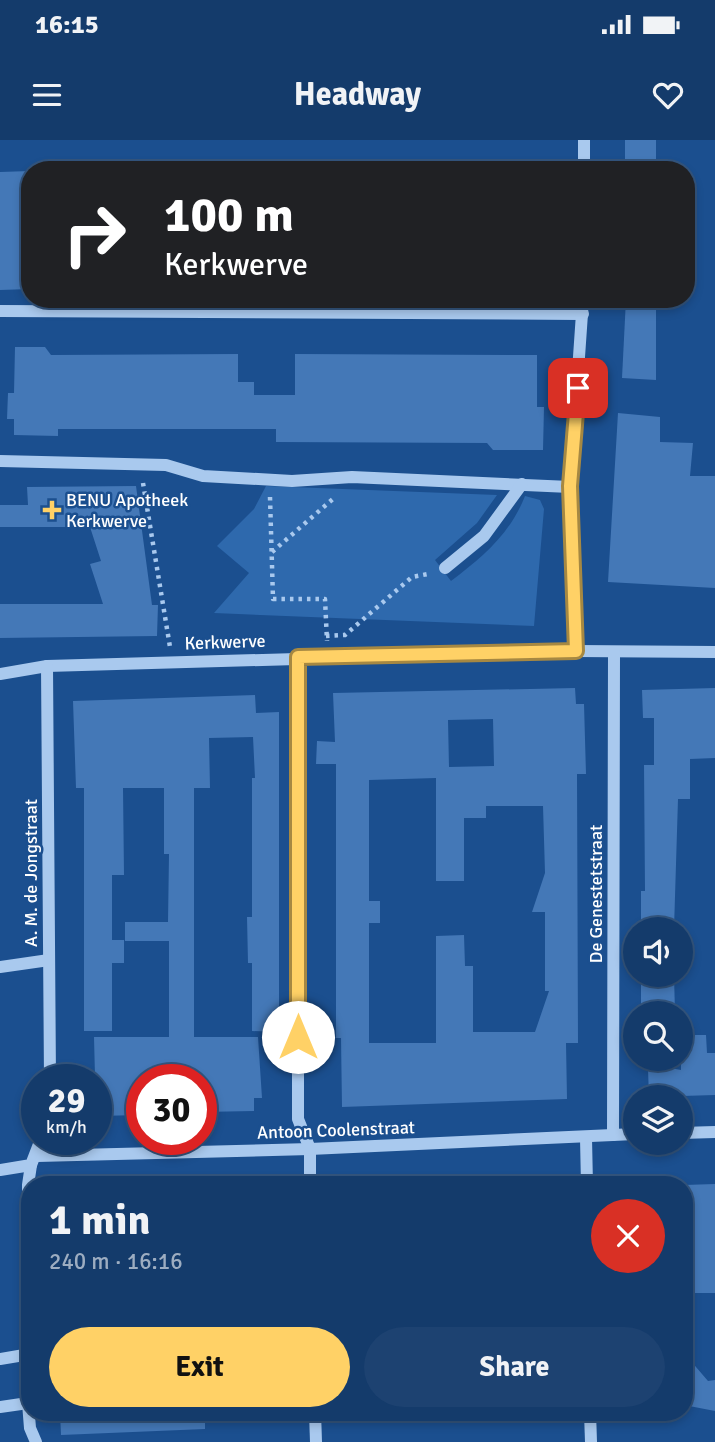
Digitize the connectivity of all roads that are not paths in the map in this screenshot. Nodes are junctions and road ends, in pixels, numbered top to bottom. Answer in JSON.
{"nodes":[{"id":1,"x":584,"y":140,"type":"edge"},
{"id":2,"x":584,"y":161,"type":"edge"},
{"id":3,"x":583,"y":308,"type":"edge"},
{"id":4,"x":0,"y":311,"type":"edge"},
{"id":5,"x":583,"y":314,"type":"junction"},
{"id":6,"x":0,"y":461,"type":"edge"},
{"id":7,"x":522,"y":484,"type":"junction"},
{"id":8,"x":570,"y":486,"type":"junction"},
{"id":9,"x":445,"y":568,"type":"road end"},
{"id":10,"x":576,"y":651,"type":"junction"},
{"id":11,"x":715,"y":652,"type":"edge"},
{"id":12,"x":614,"y":653,"type":"junction"},
{"id":13,"x":298,"y":657,"type":"junction"},
{"id":14,"x":47,"y":666,"type":"junction"},
{"id":15,"x":0,"y":674,"type":"edge"},
{"id":16,"x":49,"y":960,"type":"junction"},
{"id":17,"x":0,"y":967,"type":"edge"},
{"id":18,"x":50,"y":1064,"type":"edge"},
{"id":19,"x":715,"y":1132,"type":"edge"},
{"id":20,"x":693,"y":1133,"type":"edge"},
{"id":21,"x":613,"y":1135,"type":"junction"},
{"id":22,"x":623,"y":1135,"type":"edge"},
{"id":23,"x":586,"y":1138,"type":"junction"},
{"id":24,"x":310,"y":1149,"type":"junction"},
{"id":25,"x":36,"y":1155,"type":"edge"},
{"id":26,"x":34,"y":1161,"type":"junction"},
{"id":27,"x":0,"y":1170,"type":"edge"},
{"id":28,"x":30,"y":1176,"type":"edge"},
{"id":29,"x":310,"y":1176,"type":"edge"},
{"id":30,"x":587,"y":1176,"type":"edge"},
{"id":31,"x":21,"y":1355,"type":"edge"},
{"id":32,"x":0,"y":1359,"type":"edge"},
{"id":33,"x":21,"y":1404,"type":"edge"},
{"id":34,"x":0,"y":1408,"type":"edge"},
{"id":35,"x":32,"y":1421,"type":"edge"},
{"id":36,"x":315,"y":1421,"type":"edge"},
{"id":37,"x":590,"y":1421,"type":"edge"},
{"id":38,"x":36,"y":1442,"type":"edge"},
{"id":39,"x":316,"y":1442,"type":"edge"},
{"id":40,"x":591,"y":1442,"type":"edge"}],
"edges":[{"from":1,"to":2,"type":"street"},
{"from":3,"to":5,"type":"street"},
{"from":4,"to":5,"type":"street"},
{"from":5,"to":8,"type":"street"},
{"from":6,"to":7,"type":"street"},
{"from":7,"to":8,"type":"street"},
{"from":7,"to":9,"type":"street"},
{"from":8,"to":10,"type":"street"},
{"from":10,"to":12,"type":"street","name":"Kerkwerve"},
{"from":10,"to":13,"type":"street","name":"Kerkwerve"},
{"from":11,"to":12,"type":"street","name":"Kerkwerve"},
{"from":12,"to":21,"type":"street","name":"De Genestetstraat"},
{"from":13,"to":14,"type":"street","name":"Kerkwerve"},
{"from":13,"to":24,"type":"street"},
{"from":14,"to":15,"type":"street","name":"Kerkwerve"},
{"from":14,"to":16,"type":"street","name":"A. M. de Jongstraat"},
{"from":16,"to":17,"type":"street"},
{"from":16,"to":18,"type":"street","name":"A. M. de Jongstraat"},
{"from":19,"to":20,"type":"street"},
{"from":21,"to":22,"type":"street","name":"Antoon Coolenstraat"},
{"from":21,"to":23,"type":"street","name":"Antoon Coolenstraat"},
{"from":23,"to":24,"type":"street","name":"Antoon Coolenstraat"},
{"from":23,"to":30,"type":"street"},
{"from":24,"to":26,"type":"street","name":"Antoon Coolenstraat"},
{"from":24,"to":29,"type":"street"},
{"from":25,"to":26,"type":"street"},
{"from":26,"to":27,"type":"street"},
{"from":26,"to":28,"type":"street"},
{"from":31,"to":32,"type":"street"},
{"from":33,"to":34,"type":"street"},
{"from":35,"to":38,"type":"street"},
{"from":36,"to":39,"type":"street"},
{"from":37,"to":40,"type":"street"}]}
